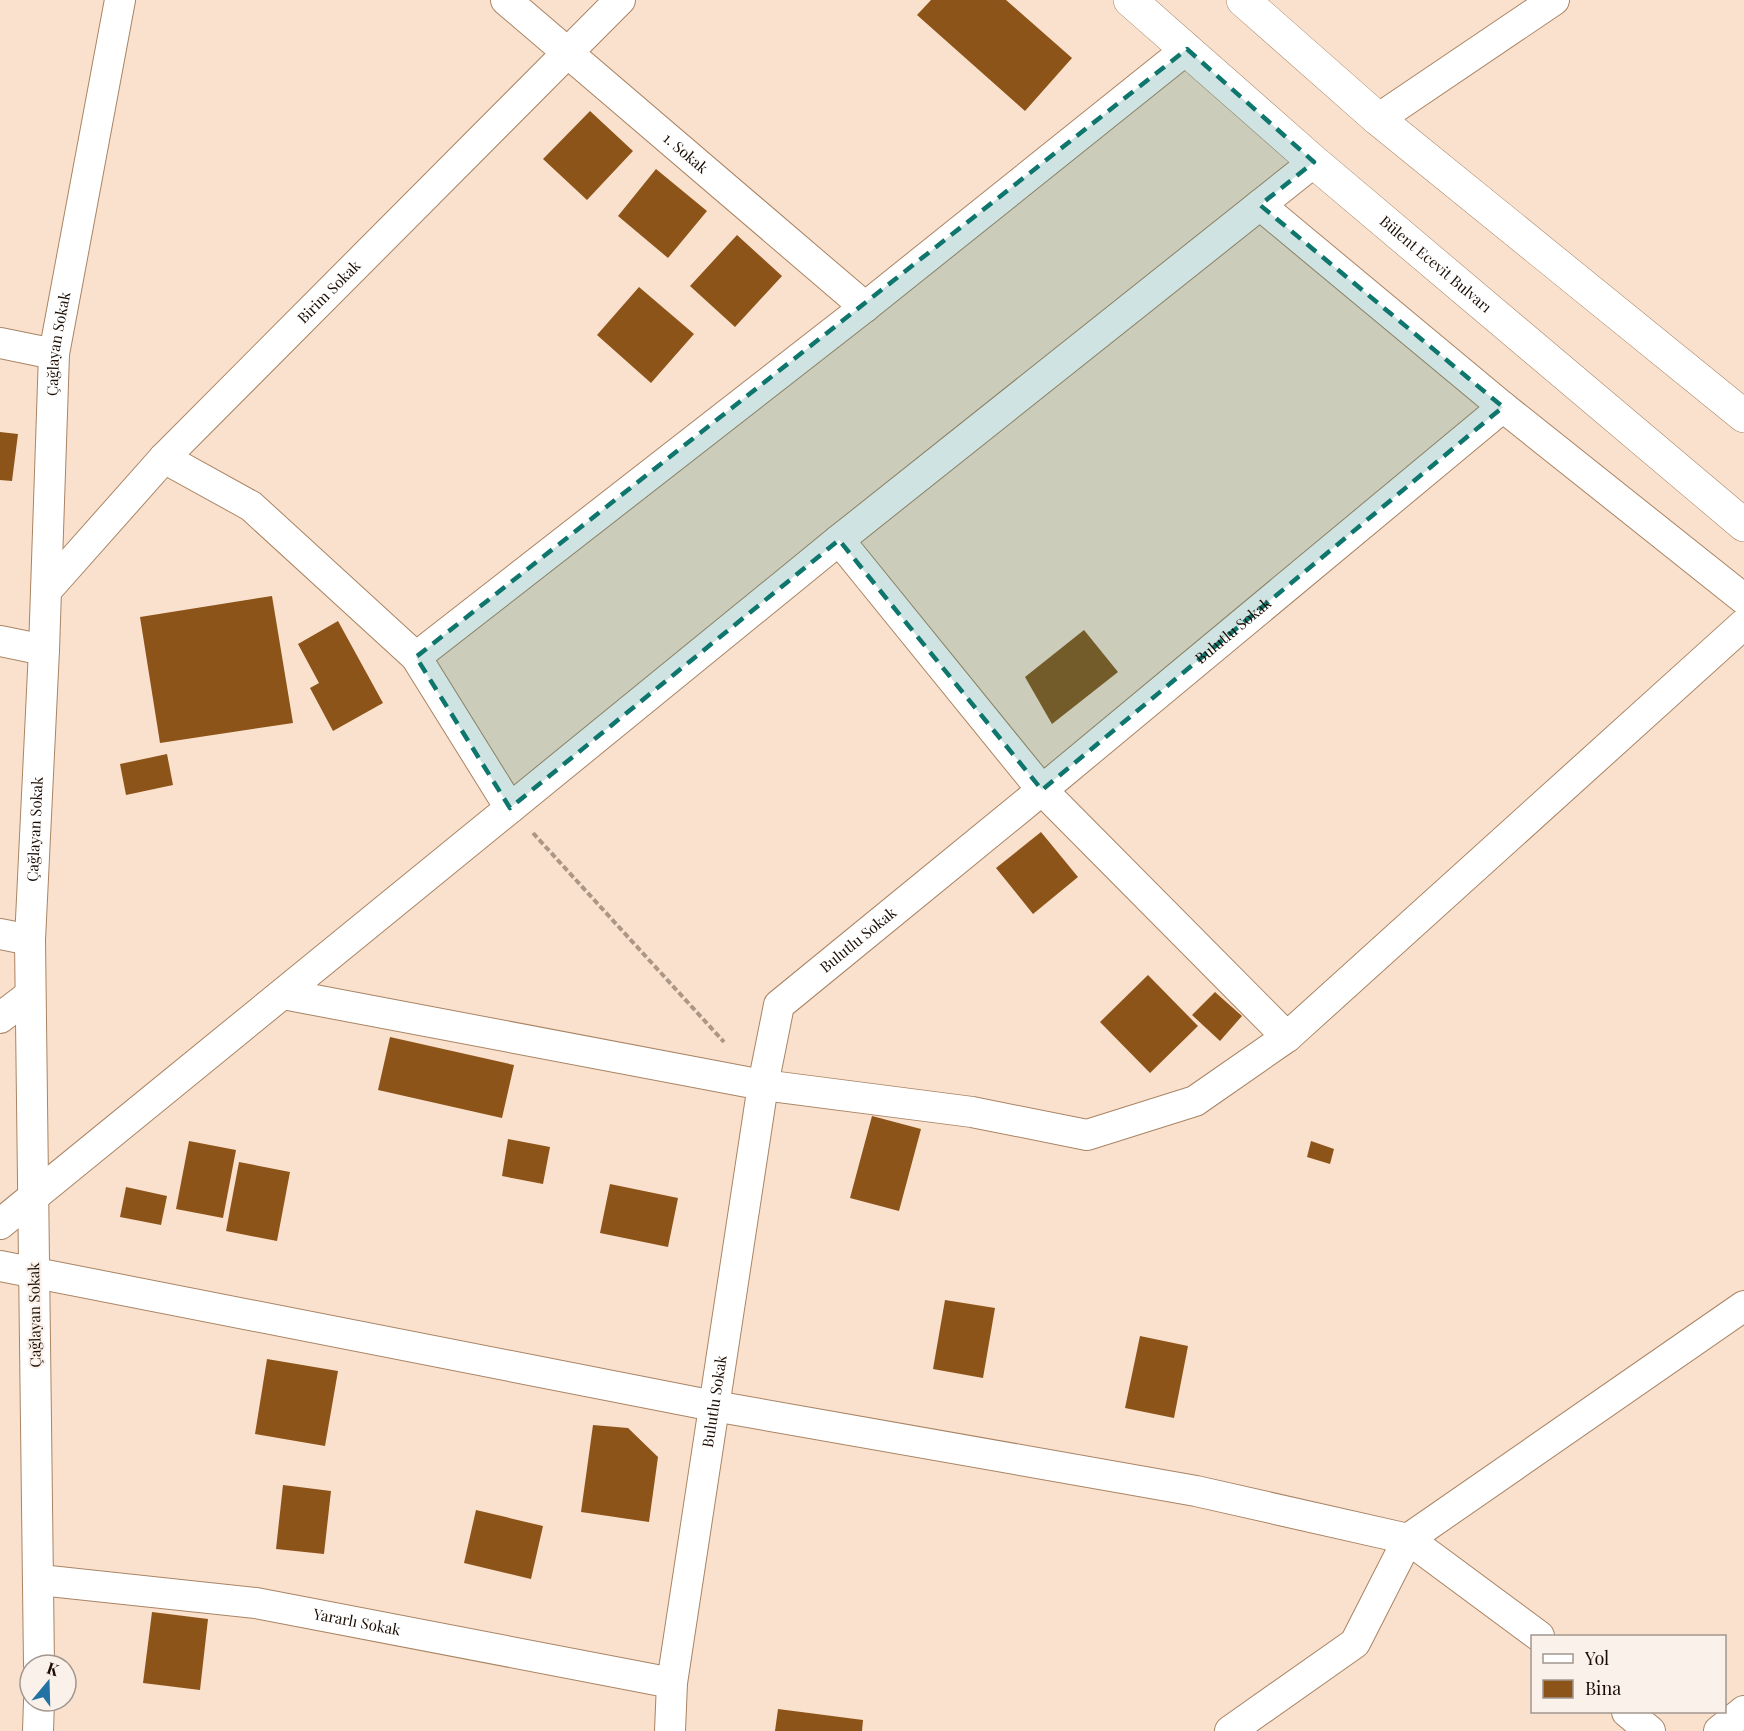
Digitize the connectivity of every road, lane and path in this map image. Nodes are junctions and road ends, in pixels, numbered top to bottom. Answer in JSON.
{"nodes":[{"id":1,"x":120,"y":0,"type":"edge"},
{"id":2,"x":506,"y":0,"type":"edge"},
{"id":3,"x":620,"y":0,"type":"edge"},
{"id":4,"x":1130,"y":0,"type":"edge"},
{"id":5,"x":1243,"y":0,"type":"edge"},
{"id":6,"x":1554,"y":0,"type":"edge"},
{"id":7,"x":1187,"y":49,"type":"junction"},
{"id":8,"x":568,"y":54,"type":"junction"},
{"id":9,"x":1378,"y":119,"type":"junction"},
{"id":10,"x":1314,"y":162,"type":"junction"},
{"id":11,"x":1260,"y":205,"type":"junction"},
{"id":12,"x":865,"y":308,"type":"junction"},
{"id":13,"x":0,"y":343,"type":"edge"},
{"id":14,"x":54,"y":354,"type":"junction"},
{"id":15,"x":1503,"y":407,"type":"junction"},
{"id":16,"x":1744,"y":416,"type":"edge"},
{"id":17,"x":164,"y":458,"type":"junction"},
{"id":18,"x":1744,"y":525,"type":"edge"},
{"id":19,"x":839,"y":540,"type":"junction"},
{"id":20,"x":46,"y":591,"type":"junction"},
{"id":21,"x":1744,"y":599,"type":"edge"},
{"id":22,"x":1744,"y":624,"type":"edge"},
{"id":23,"x":0,"y":641,"type":"edge"},
{"id":24,"x":44,"y":650,"type":"junction"},
{"id":25,"x":416,"y":657,"type":"junction"},
{"id":26,"x":1042,"y":790,"type":"junction"},
{"id":27,"x":510,"y":808,"type":"junction"},
{"id":28,"x":0,"y":934,"type":"edge"},
{"id":29,"x":30,"y":940,"type":"junction"},
{"id":30,"x":283,"y":994,"type":"junction"},
{"id":31,"x":30,"y":995,"type":"junction"},
{"id":32,"x":0,"y":1018,"type":"edge"},
{"id":33,"x":1287,"y":1037,"type":"junction"},
{"id":34,"x":763,"y":1085,"type":"junction"},
{"id":35,"x":33,"y":1199,"type":"junction"},
{"id":36,"x":0,"y":1224,"type":"edge"},
{"id":37,"x":0,"y":1266,"type":"edge"},
{"id":38,"x":35,"y":1275,"type":"junction"},
{"id":39,"x":1744,"y":1306,"type":"edge"},
{"id":40,"x":714,"y":1406,"type":"junction"},
{"id":41,"x":1408,"y":1539,"type":"junction"},
{"id":42,"x":40,"y":1580,"type":"junction"},
{"id":43,"x":1538,"y":1635,"type":"edge"},
{"id":44,"x":39,"y":1653,"type":"edge"},
{"id":45,"x":672,"y":1683,"type":"junction"},
{"id":46,"x":1744,"y":1711,"type":"edge"},
{"id":47,"x":39,"y":1713,"type":"edge"},
{"id":48,"x":1628,"y":1713,"type":"edge"},
{"id":49,"x":38,"y":1731,"type":"edge"},
{"id":50,"x":670,"y":1731,"type":"edge"},
{"id":51,"x":1230,"y":1731,"type":"edge"},
{"id":52,"x":1650,"y":1731,"type":"edge"},
{"id":53,"x":1719,"y":1731,"type":"edge"}],
"edges":[{"from":1,"to":14,"type":"street","name":"Çağlayan Sokak"},
{"from":2,"to":8,"type":"street","name":"1. Sokak"},
{"from":3,"to":8,"type":"street","name":"Birim Sokak"},
{"from":4,"to":7,"type":"main road","name":"Bülent Ecevit Bulvarı"},
{"from":5,"to":9,"type":"main road"},
{"from":6,"to":9,"type":"street"},
{"from":7,"to":10,"type":"main road","name":"Bülent Ecevit Bulvarı"},
{"from":7,"to":12,"type":"street"},
{"from":8,"to":12,"type":"street","name":"1. Sokak"},
{"from":8,"to":17,"type":"street","name":"Birim Sokak"},
{"from":9,"to":16,"type":"main road"},
{"from":10,"to":11,"type":"street"},
{"from":10,"to":18,"type":"main road","name":"Bülent Ecevit Bulvarı"},
{"from":11,"to":15,"type":"street"},
{"from":11,"to":19,"type":"street"},
{"from":12,"to":25,"type":"street"},
{"from":13,"to":14,"type":"street"},
{"from":14,"to":20,"type":"street","name":"Çağlayan Sokak"},
{"from":15,"to":21,"type":"street"},
{"from":15,"to":26,"type":"street","name":"Bulutlu Sokak"},
{"from":17,"to":20,"type":"street","name":"Birim Sokak"},
{"from":17,"to":25,"type":"street"},
{"from":19,"to":26,"type":"street"},
{"from":19,"to":27,"type":"street"},
{"from":20,"to":24,"type":"street","name":"Çağlayan Sokak"},
{"from":22,"to":33,"type":"street"},
{"from":23,"to":24,"type":"street"},
{"from":24,"to":29,"type":"street","name":"Çağlayan Sokak"},
{"from":25,"to":27,"type":"street"},
{"from":26,"to":33,"type":"street"},
{"from":26,"to":34,"type":"street","name":"Bulutlu Sokak"},
{"from":27,"to":30,"type":"street"},
{"from":27,"to":34,"type":"path"},
{"from":28,"to":29,"type":"street"},
{"from":29,"to":31,"type":"street","name":"Çağlayan Sokak"},
{"from":30,"to":34,"type":"street"},
{"from":30,"to":35,"type":"street"},
{"from":31,"to":32,"type":"street"},
{"from":31,"to":35,"type":"street","name":"Çağlayan Sokak"},
{"from":33,"to":34,"type":"street"},
{"from":34,"to":40,"type":"street","name":"Bulutlu Sokak"},
{"from":35,"to":36,"type":"street"},
{"from":35,"to":38,"type":"street","name":"Çağlayan Sokak"},
{"from":37,"to":38,"type":"street"},
{"from":38,"to":40,"type":"street"},
{"from":38,"to":42,"type":"street","name":"Çağlayan Sokak"},
{"from":39,"to":41,"type":"street"},
{"from":40,"to":41,"type":"street"},
{"from":40,"to":45,"type":"street","name":"Bulutlu Sokak"},
{"from":41,"to":43,"type":"street"},
{"from":41,"to":51,"type":"street"},
{"from":42,"to":44,"type":"street","name":"Çağlayan Sokak"},
{"from":42,"to":45,"type":"street","name":"Yararlı Sokak"},
{"from":45,"to":50,"type":"street","name":"Bulutlu Sokak"},
{"from":46,"to":53,"type":"street"},
{"from":47,"to":49,"type":"street"},
{"from":48,"to":52,"type":"street"}]}
